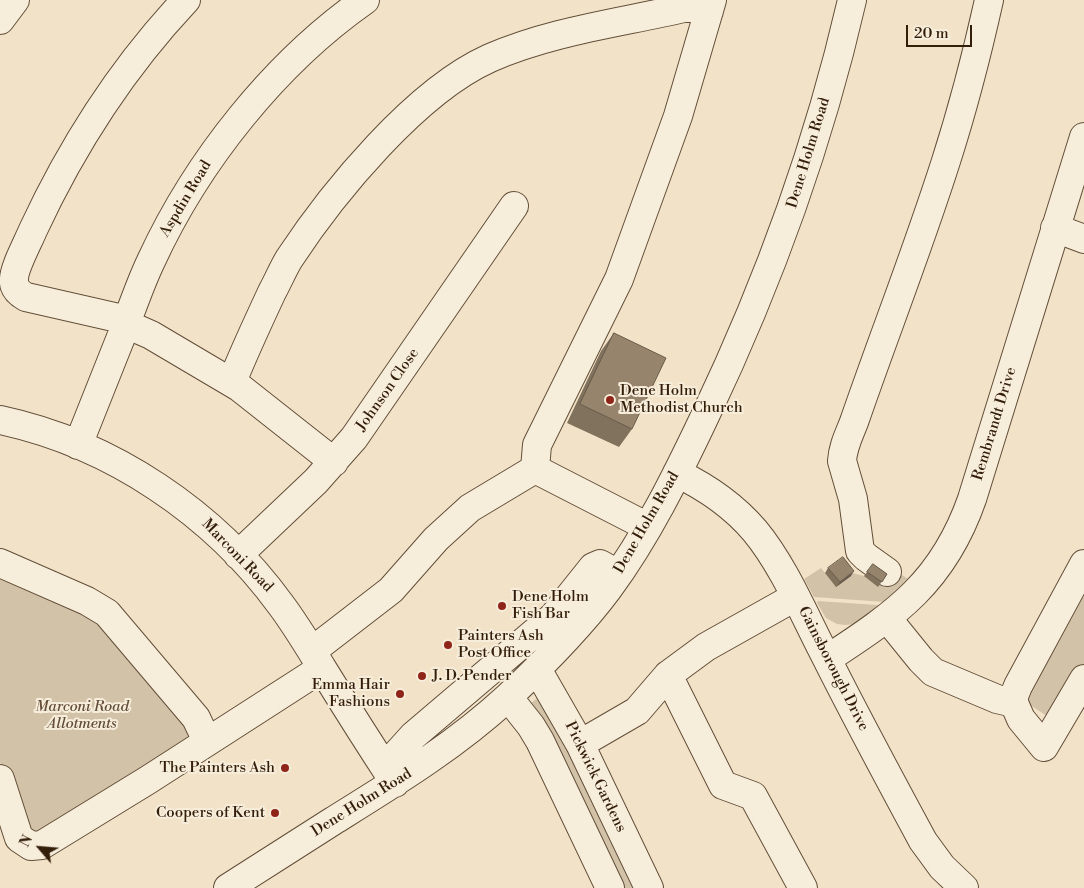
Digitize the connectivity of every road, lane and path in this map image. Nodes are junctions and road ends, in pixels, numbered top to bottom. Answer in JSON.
{"nodes":[{"id":1,"x":15,"y":0,"type":"edge"},
{"id":2,"x":186,"y":0,"type":"edge"},
{"id":3,"x":365,"y":0,"type":"edge"},
{"id":4,"x":852,"y":0,"type":"edge"},
{"id":5,"x":990,"y":0,"type":"edge"},
{"id":6,"x":710,"y":6,"type":"edge"},
{"id":7,"x":0,"y":20,"type":"edge"},
{"id":8,"x":1084,"y":137,"type":"edge"},
{"id":9,"x":514,"y":206,"type":"dead end"},
{"id":10,"x":1055,"y":228,"type":"junction"},
{"id":11,"x":1084,"y":239,"type":"edge"},
{"id":12,"x":126,"y":322,"type":"junction"},
{"id":13,"x":232,"y":382,"type":"junction"},
{"id":14,"x":0,"y":420,"type":"edge"},
{"id":15,"x":78,"y":445,"type":"junction"},
{"id":16,"x":334,"y":462,"type":"junction"},
{"id":17,"x":535,"y":469,"type":"junction"},
{"id":18,"x":677,"y":473,"type":"junction"},
{"id":19,"x":648,"y":527,"type":"junction"},
{"id":20,"x":238,"y":555,"type":"junction"},
{"id":21,"x":0,"y":563,"type":"edge"},
{"id":22,"x":1084,"y":564,"type":"edge"},
{"id":23,"x":887,"y":572,"type":"edge"},
{"id":24,"x":618,"y":574,"type":"junction"},
{"id":25,"x":795,"y":597,"type":"junction"},
{"id":26,"x":888,"y":618,"type":"junction"},
{"id":27,"x":317,"y":659,"type":"junction"},
{"id":28,"x":827,"y":659,"type":"junction"},
{"id":29,"x":537,"y":669,"type":"junction"},
{"id":30,"x":668,"y":675,"type":"junction"},
{"id":31,"x":1084,"y":679,"type":"edge"},
{"id":32,"x":508,"y":697,"type":"junction"},
{"id":33,"x":1014,"y":703,"type":"junction"},
{"id":34,"x":206,"y":741,"type":"junction"},
{"id":35,"x":580,"y":744,"type":"junction"},
{"id":36,"x":390,"y":775,"type":"junction"},
{"id":37,"x":0,"y":779,"type":"edge"},
{"id":38,"x":630,"y":848,"type":"junction"},
{"id":39,"x":598,"y":862,"type":"junction"},
{"id":40,"x":228,"y":888,"type":"edge"},
{"id":41,"x":610,"y":888,"type":"edge"},
{"id":42,"x":649,"y":888,"type":"edge"},
{"id":43,"x":803,"y":888,"type":"edge"},
{"id":44,"x":964,"y":888,"type":"edge"}],
"edges":[{"from":1,"to":7,"type":"street"},
{"from":2,"to":12,"type":"street"},
{"from":3,"to":12,"type":"street","name":"Aspdin Road"},
{"from":4,"to":18,"type":"street","name":"Dene Holm Road"},
{"from":5,"to":23,"type":"street"},
{"from":6,"to":13,"type":"street"},
{"from":6,"to":17,"type":"street"},
{"from":8,"to":10,"type":"street","name":"Rembrandt Drive"},
{"from":9,"to":16,"type":"street","name":"Johnson Close"},
{"from":10,"to":11,"type":"street"},
{"from":10,"to":26,"type":"street","name":"Rembrandt Drive"},
{"from":12,"to":13,"type":"street"},
{"from":12,"to":15,"type":"street","name":"Aspdin Road"},
{"from":13,"to":16,"type":"street"},
{"from":14,"to":15,"type":"street","name":"Marconi Road"},
{"from":15,"to":20,"type":"street","name":"Marconi Road"},
{"from":16,"to":20,"type":"street","name":"Johnson Close"},
{"from":17,"to":19,"type":"street"},
{"from":17,"to":27,"type":"street"},
{"from":18,"to":19,"type":"street","name":"Dene Holm Road"},
{"from":18,"to":25,"type":"street","name":"Gainsborough Drive"},
{"from":19,"to":24,"type":"street","name":"Dene Holm Road"},
{"from":20,"to":27,"type":"street","name":"Marconi Road"},
{"from":21,"to":34,"type":"street"},
{"from":22,"to":33,"type":"street"},
{"from":24,"to":29,"type":"street","name":"Dene Holm Road"},
{"from":24,"to":36,"type":"street"},
{"from":25,"to":28,"type":"street","name":"Gainsborough Drive"},
{"from":25,"to":30,"type":"street"},
{"from":26,"to":28,"type":"street","name":"Rembrandt Drive"},
{"from":26,"to":33,"type":"street"},
{"from":27,"to":34,"type":"street"},
{"from":27,"to":36,"type":"street","name":"Marconi Road"},
{"from":28,"to":44,"type":"street","name":"Gainsborough Drive"},
{"from":29,"to":32,"type":"street","name":"Dene Holm Road"},
{"from":29,"to":35,"type":"street","name":"Pickwick Gardens"},
{"from":30,"to":35,"type":"street"},
{"from":30,"to":43,"type":"street"},
{"from":31,"to":33,"type":"street"},
{"from":32,"to":36,"type":"street","name":"Dene Holm Road"},
{"from":32,"to":39,"type":"street"},
{"from":34,"to":37,"type":"street"},
{"from":35,"to":38,"type":"street","name":"Pickwick Gardens"},
{"from":36,"to":40,"type":"street","name":"Dene Holm Road"},
{"from":38,"to":39,"type":"street"},
{"from":38,"to":42,"type":"street","name":"Pickwick Gardens"},
{"from":39,"to":41,"type":"street"}]}
